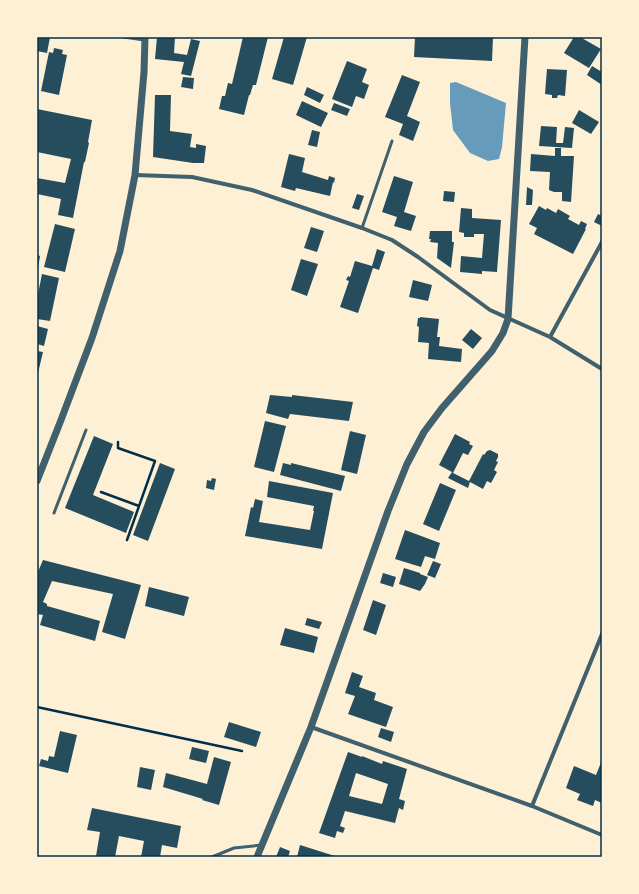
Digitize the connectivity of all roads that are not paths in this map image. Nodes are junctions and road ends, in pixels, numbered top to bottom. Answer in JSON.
{"nodes":[{"id":1,"x":124,"y":37,"type":"edge"},
{"id":2,"x":525,"y":37,"type":"edge"},
{"id":3,"x":145,"y":38,"type":"edge"},
{"id":4,"x":392,"y":141,"type":"dead end"},
{"id":5,"x":135,"y":175,"type":"junction"},
{"id":6,"x":362,"y":228,"type":"junction"},
{"id":7,"x":602,"y":242,"type":"edge"},
{"id":8,"x":508,"y":319,"type":"junction"},
{"id":9,"x":550,"y":337,"type":"junction"},
{"id":10,"x":602,"y":369,"type":"edge"},
{"id":11,"x":86,"y":430,"type":"dead end"},
{"id":12,"x":37,"y":481,"type":"edge"},
{"id":13,"x":54,"y":514,"type":"dead end"},
{"id":14,"x":602,"y":634,"type":"edge"},
{"id":15,"x":311,"y":727,"type":"junction"},
{"id":16,"x":532,"y":806,"type":"junction"},
{"id":17,"x":602,"y":835,"type":"edge"},
{"id":18,"x":262,"y":845,"type":"junction"},
{"id":19,"x":212,"y":857,"type":"edge"},
{"id":20,"x":257,"y":857,"type":"edge"}],
"edges":[{"from":1,"to":3,"type":"lane"},
{"from":2,"to":8,"type":"street"},
{"from":3,"to":5,"type":"street"},
{"from":4,"to":6,"type":"lane"},
{"from":5,"to":6,"type":"street"},
{"from":5,"to":12,"type":"street"},
{"from":6,"to":8,"type":"street"},
{"from":7,"to":9,"type":"street"},
{"from":8,"to":9,"type":"street"},
{"from":8,"to":15,"type":"street"},
{"from":9,"to":10,"type":"street"},
{"from":11,"to":13,"type":"lane"},
{"from":14,"to":16,"type":"street"},
{"from":15,"to":16,"type":"street"},
{"from":15,"to":18,"type":"street"},
{"from":16,"to":17,"type":"street"},
{"from":18,"to":19,"type":"lane"},
{"from":18,"to":20,"type":"street"}]}
